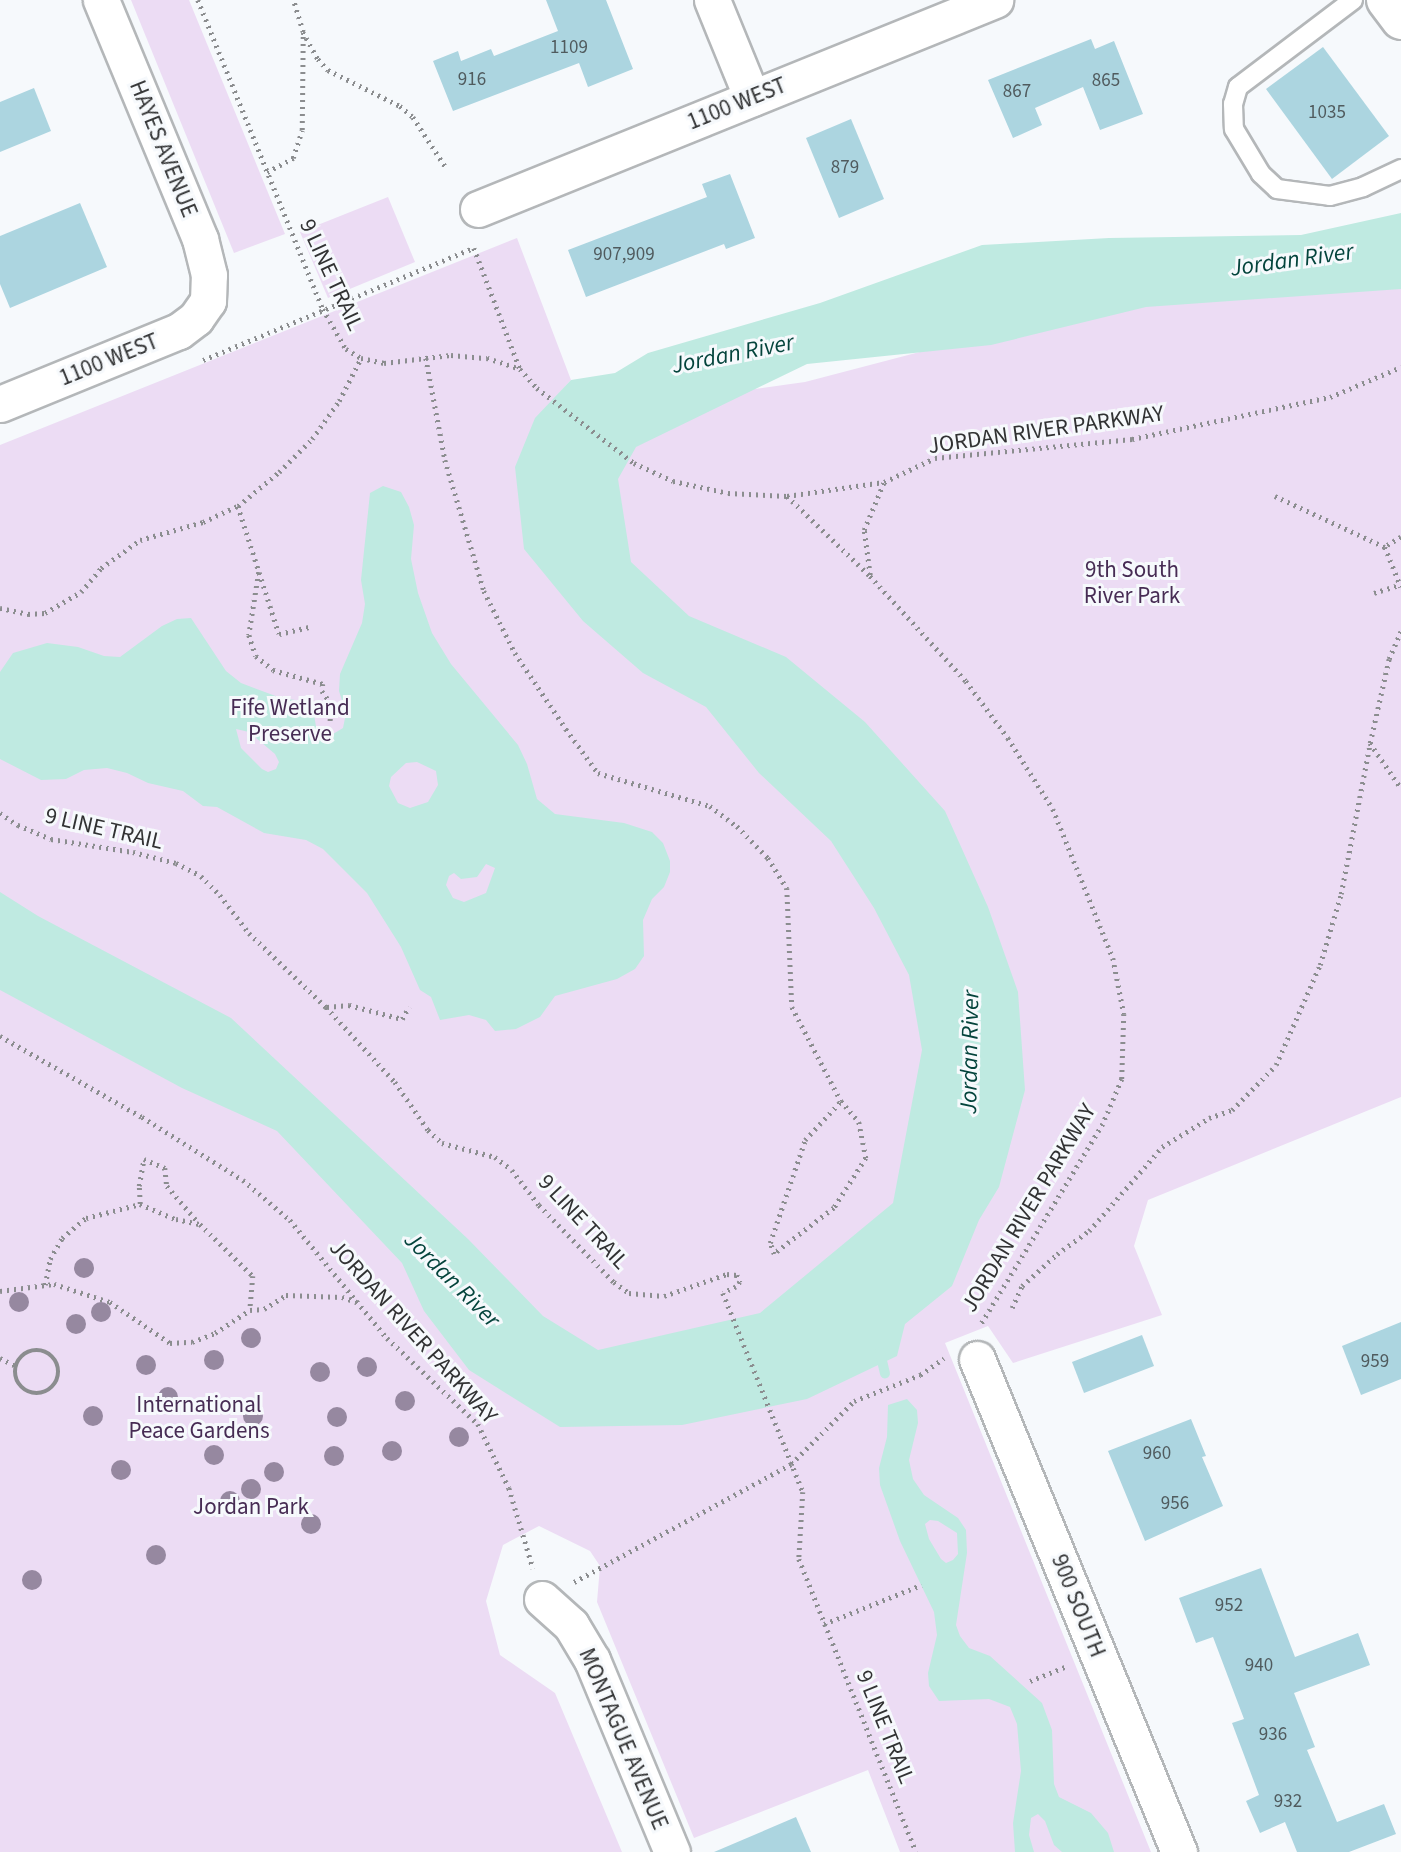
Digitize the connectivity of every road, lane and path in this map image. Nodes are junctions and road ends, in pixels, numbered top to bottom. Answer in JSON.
{"nodes":[{"id":1,"x":102,"y":0,"type":"edge"},
{"id":2,"x":198,"y":0,"type":"edge"},
{"id":3,"x":293,"y":0,"type":"edge"},
{"id":4,"x":712,"y":0,"type":"edge"},
{"id":5,"x":995,"y":0,"type":"edge"},
{"id":6,"x":1353,"y":0,"type":"edge"},
{"id":7,"x":1386,"y":0,"type":"edge"},
{"id":8,"x":1401,"y":20,"type":"edge"},
{"id":9,"x":303,"y":32,"type":"junction"},
{"id":10,"x":752,"y":98,"type":"junction"},
{"id":11,"x":447,"y":169,"type":"dead end"},
{"id":12,"x":1401,"y":169,"type":"edge"},
{"id":13,"x":267,"y":172,"type":"junction"},
{"id":14,"x":478,"y":209,"type":"dead end"},
{"id":15,"x":208,"y":301,"type":"joint"},
{"id":16,"x":323,"y":309,"type":"junction"},
{"id":17,"x":361,"y":358,"type":"junction"},
{"id":18,"x":426,"y":358,"type":"junction"},
{"id":19,"x":193,"y":364,"type":"dead end"},
{"id":20,"x":1401,"y":367,"type":"edge"},
{"id":21,"x":520,"y":369,"type":"junction"},
{"id":22,"x":0,"y":404,"type":"edge"},
{"id":23,"x":884,"y":482,"type":"junction"},
{"id":24,"x":787,"y":496,"type":"junction"},
{"id":25,"x":1276,"y":496,"type":"dead end"},
{"id":26,"x":237,"y":506,"type":"junction"},
{"id":27,"x":1401,"y":537,"type":"edge"},
{"id":28,"x":1385,"y":547,"type":"junction"},
{"id":29,"x":259,"y":572,"type":"junction"},
{"id":30,"x":870,"y":576,"type":"junction"},
{"id":31,"x":1399,"y":586,"type":"edge"},
{"id":32,"x":1374,"y":593,"type":"dead end"},
{"id":33,"x":0,"y":608,"type":"edge"},
{"id":34,"x":310,"y":627,"type":"dead end"},
{"id":35,"x":1401,"y":631,"type":"edge"},
{"id":36,"x":330,"y":723,"type":"dead end"},
{"id":37,"x":1370,"y":743,"type":"junction"},
{"id":38,"x":1401,"y":788,"type":"edge"},
{"id":39,"x":0,"y":813,"type":"edge"},
{"id":40,"x":326,"y":1007,"type":"junction"},
{"id":41,"x":410,"y":1007,"type":"dead end"},
{"id":42,"x":0,"y":1036,"type":"edge"},
{"id":43,"x":841,"y":1101,"type":"junction"},
{"id":44,"x":140,"y":1204,"type":"junction"},
{"id":45,"x":200,"y":1224,"type":"junction"},
{"id":46,"x":45,"y":1284,"type":"junction"},
{"id":47,"x":0,"y":1291,"type":"edge"},
{"id":48,"x":359,"y":1304,"type":"junction"},
{"id":49,"x":1012,"y":1308,"type":"dead end"},
{"id":50,"x":250,"y":1310,"type":"junction"},
{"id":51,"x":969,"y":1346,"type":"junction"},
{"id":52,"x":0,"y":1358,"type":"edge"},
{"id":53,"x":16,"y":1366,"type":"junction"},
{"id":54,"x":791,"y":1464,"type":"junction"},
{"id":55,"x":921,"y":1585,"type":"dead end"},
{"id":56,"x":542,"y":1599,"type":"junction"},
{"id":57,"x":824,"y":1624,"type":"junction"},
{"id":58,"x":1065,"y":1667,"type":"dead end"},
{"id":59,"x":1030,"y":1681,"type":"dead end"},
{"id":60,"x":672,"y":1852,"type":"edge"},
{"id":61,"x":916,"y":1852,"type":"edge"},
{"id":62,"x":1179,"y":1852,"type":"edge"}],
"edges":[{"from":1,"to":15,"type":"street","name":"HAYES AVENUE"},
{"from":2,"to":13,"type":"path","name":"9 LINE TRAIL"},
{"from":3,"to":9,"type":"path"},
{"from":4,"to":10,"type":"street"},
{"from":5,"to":10,"type":"street","name":"1100 WEST"},
{"from":6,"to":12,"type":"lane"},
{"from":7,"to":8,"type":"street"},
{"from":9,"to":11,"type":"path"},
{"from":9,"to":13,"type":"path"},
{"from":10,"to":14,"type":"street","name":"1100 WEST"},
{"from":13,"to":16,"type":"path","name":"9 LINE TRAIL"},
{"from":15,"to":22,"type":"street","name":"1100 WEST"},
{"from":16,"to":17,"type":"path","name":"9 LINE TRAIL"},
{"from":16,"to":19,"type":"path"},
{"from":16,"to":21,"type":"path"},
{"from":17,"to":18,"type":"path"},
{"from":17,"to":26,"type":"path","name":"9 LINE TRAIL"},
{"from":18,"to":21,"type":"path"},
{"from":18,"to":43,"type":"path"},
{"from":20,"to":23,"type":"path","name":"JORDAN RIVER PARKWAY"},
{"from":21,"to":24,"type":"path","name":"JORDAN RIVER PARKWAY"},
{"from":23,"to":24,"type":"path","name":"JORDAN RIVER PARKWAY"},
{"from":23,"to":30,"type":"path"},
{"from":24,"to":30,"type":"path","name":"JORDAN RIVER PARKWAY"},
{"from":25,"to":28,"type":"path"},
{"from":26,"to":29,"type":"path"},
{"from":26,"to":33,"type":"path","name":"9 LINE TRAIL"},
{"from":27,"to":28,"type":"path"},
{"from":28,"to":31,"type":"path"},
{"from":29,"to":34,"type":"path"},
{"from":29,"to":36,"type":"path"},
{"from":30,"to":51,"type":"path","name":"JORDAN RIVER PARKWAY"},
{"from":31,"to":32,"type":"path"},
{"from":35,"to":37,"type":"path"},
{"from":37,"to":38,"type":"path"},
{"from":37,"to":49,"type":"path"},
{"from":39,"to":40,"type":"path","name":"9 LINE TRAIL"},
{"from":40,"to":41,"type":"path"},
{"from":40,"to":54,"type":"path","name":"9 LINE TRAIL"},
{"from":42,"to":48,"type":"path","name":"JORDAN RIVER PARKWAY"},
{"from":43,"to":43,"type":"path"},
{"from":44,"to":45,"type":"path"},
{"from":44,"to":45,"type":"path"},
{"from":44,"to":46,"type":"path"},
{"from":45,"to":50,"type":"path"},
{"from":46,"to":47,"type":"path"},
{"from":46,"to":50,"type":"path"},
{"from":48,"to":50,"type":"path"},
{"from":48,"to":56,"type":"path","name":"JORDAN RIVER PARKWAY"},
{"from":51,"to":54,"type":"path","name":"JORDAN RIVER PARKWAY"},
{"from":51,"to":62,"type":"street","name":"900 SOUTH"},
{"from":52,"to":53,"type":"path"},
{"from":53,"to":53,"type":"path"},
{"from":54,"to":56,"type":"path","name":"JORDAN RIVER PARKWAY"},
{"from":54,"to":57,"type":"path","name":"9 LINE TRAIL"},
{"from":55,"to":57,"type":"path"},
{"from":56,"to":60,"type":"street","name":"MONTAGUE AVENUE"},
{"from":57,"to":61,"type":"path","name":"9 LINE TRAIL"},
{"from":58,"to":59,"type":"path"}]}
